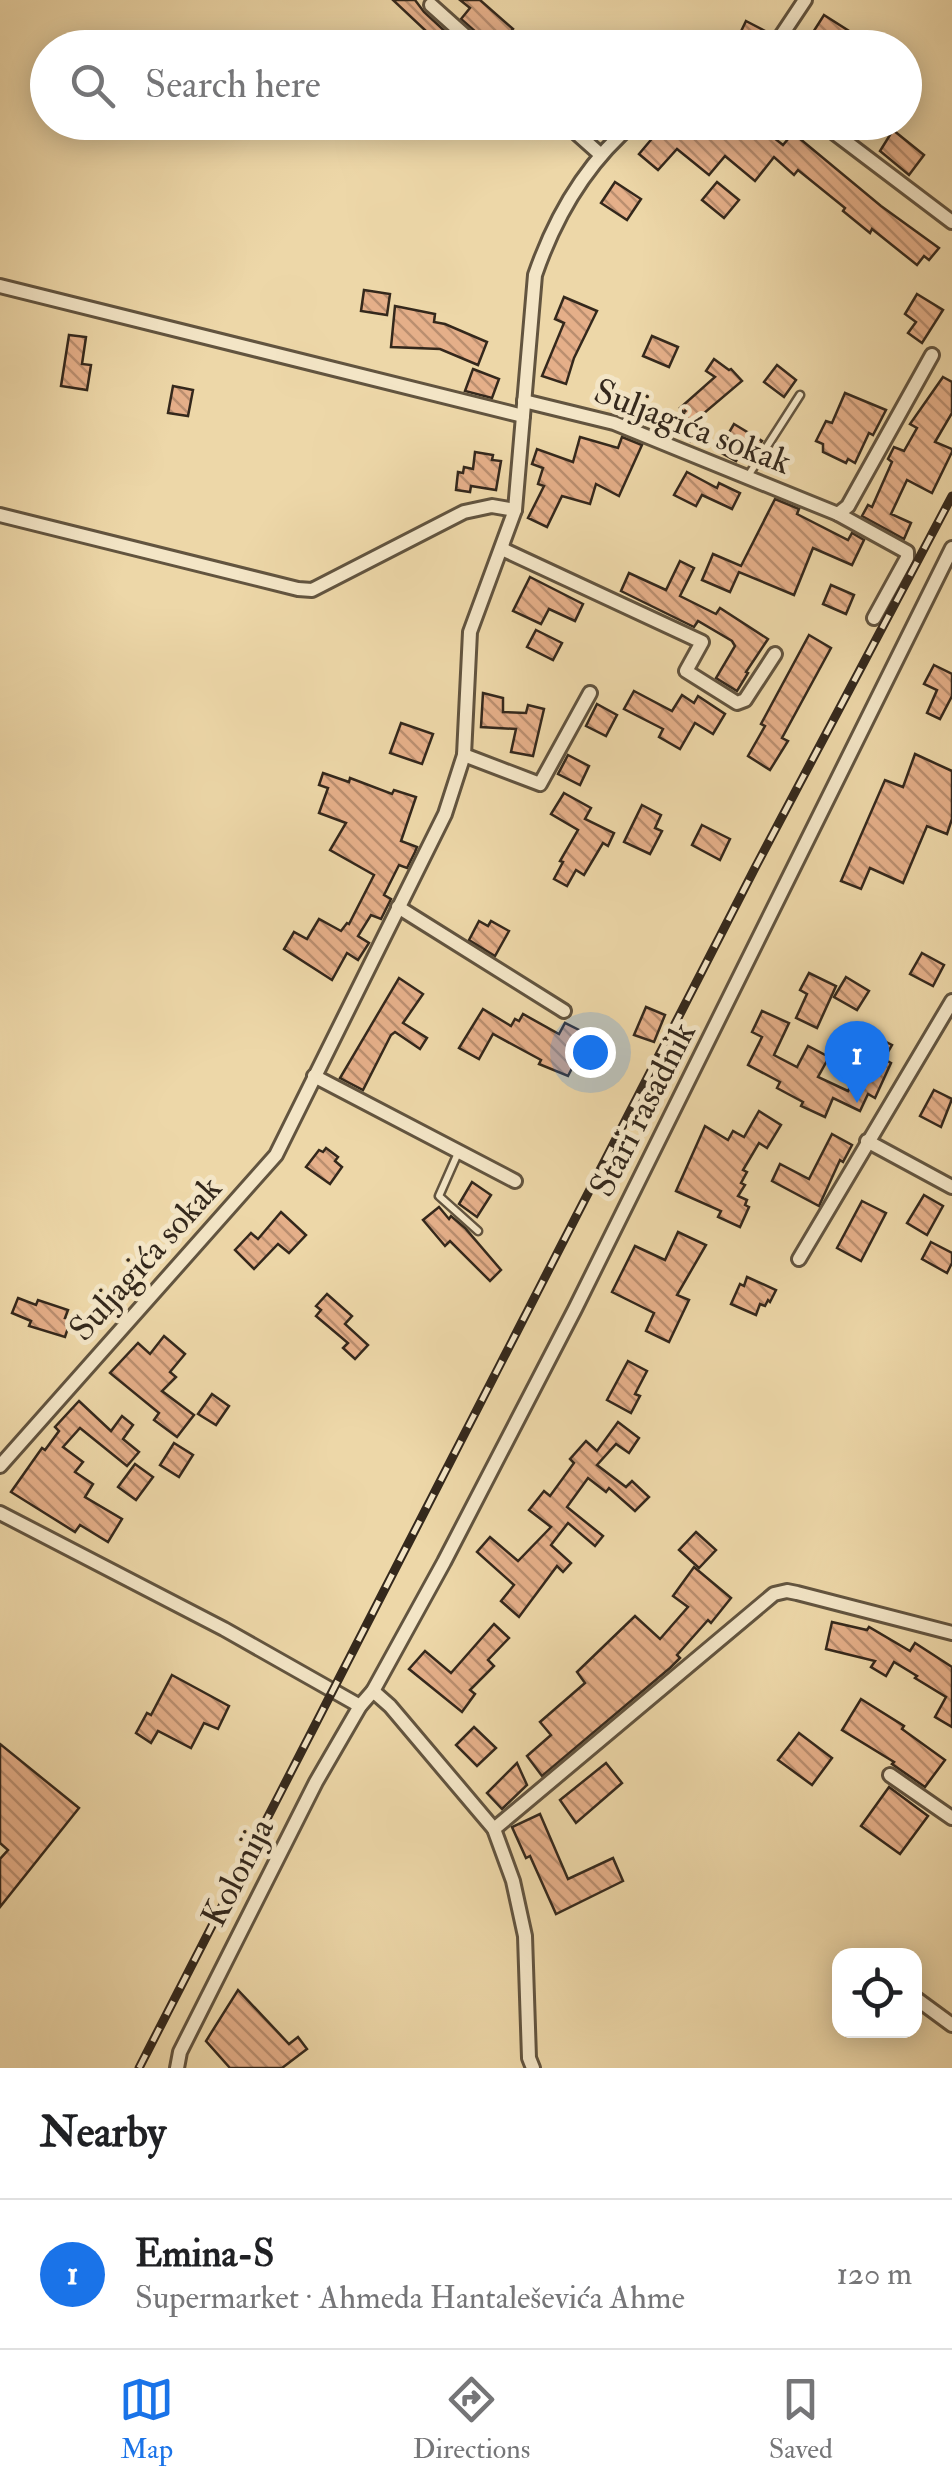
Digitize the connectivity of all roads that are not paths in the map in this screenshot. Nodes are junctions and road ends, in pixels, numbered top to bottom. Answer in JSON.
{"nodes":[{"id":1,"x":805,"y":0,"type":"edge"},
{"id":2,"x":431,"y":5,"type":"dead end"},
{"id":3,"x":459,"y":30,"type":"edge"},
{"id":4,"x":785,"y":30,"type":"edge"},
{"id":5,"x":584,"y":140,"type":"edge"},
{"id":6,"x":616,"y":140,"type":"edge"},
{"id":7,"x":844,"y":140,"type":"edge"},
{"id":8,"x":601,"y":155,"type":"junction"},
{"id":9,"x":952,"y":222,"type":"edge"},
{"id":10,"x":0,"y":286,"type":"edge"},
{"id":11,"x":932,"y":355,"type":"dead end"},
{"id":12,"x":800,"y":395,"type":"dead end"},
{"id":13,"x":524,"y":401,"type":"junction"},
{"id":14,"x":523,"y":416,"type":"junction"},
{"id":15,"x":747,"y":476,"type":"junction"},
{"id":16,"x":514,"y":510,"type":"junction"},
{"id":17,"x":0,"y":514,"type":"edge"},
{"id":18,"x":838,"y":514,"type":"junction"},
{"id":19,"x":502,"y":548,"type":"junction"},
{"id":20,"x":952,"y":548,"type":"edge"},
{"id":21,"x":874,"y":618,"type":"dead end"},
{"id":22,"x":774,"y":654,"type":"dead end"},
{"id":23,"x":590,"y":693,"type":"dead end"},
{"id":24,"x":464,"y":755,"type":"junction"},
{"id":25,"x":398,"y":908,"type":"junction"},
{"id":26,"x":952,"y":1002,"type":"edge"},
{"id":27,"x":564,"y":1011,"type":"dead end"},
{"id":28,"x":314,"y":1076,"type":"junction"},
{"id":29,"x":867,"y":1141,"type":"junction"},
{"id":30,"x":458,"y":1152,"type":"junction"},
{"id":31,"x":515,"y":1182,"type":"dead end"},
{"id":32,"x":952,"y":1186,"type":"edge"},
{"id":33,"x":478,"y":1232,"type":"dead end"},
{"id":34,"x":799,"y":1259,"type":"dead end"},
{"id":35,"x":0,"y":1466,"type":"edge"},
{"id":36,"x":0,"y":1512,"type":"edge"},
{"id":37,"x":952,"y":1633,"type":"edge"},
{"id":38,"x":373,"y":1691,"type":"junction"},
{"id":39,"x":360,"y":1706,"type":"junction"},
{"id":40,"x":890,"y":1775,"type":"dead end"},
{"id":41,"x":952,"y":1818,"type":"edge"},
{"id":42,"x":494,"y":1830,"type":"junction"},
{"id":43,"x":922,"y":2003,"type":"edge"},
{"id":44,"x":952,"y":2025,"type":"edge"},
{"id":45,"x":177,"y":2068,"type":"edge"},
{"id":46,"x":533,"y":2068,"type":"edge"}],
"edges":[{"from":1,"to":4,"type":"street"},
{"from":2,"to":3,"type":"street"},
{"from":5,"to":8,"type":"street"},
{"from":6,"to":8,"type":"street","name":"Suljagića sokak"},
{"from":7,"to":9,"type":"street"},
{"from":8,"to":13,"type":"street","name":"Suljagića sokak"},
{"from":10,"to":14,"type":"street"},
{"from":11,"to":18,"type":"street"},
{"from":12,"to":15,"type":"lane"},
{"from":13,"to":14,"type":"street","name":"Suljagića sokak"},
{"from":13,"to":15,"type":"street","name":"Suljagića sokak"},
{"from":14,"to":16,"type":"street","name":"Suljagića sokak"},
{"from":15,"to":18,"type":"street","name":"Suljagića sokak"},
{"from":16,"to":17,"type":"street"},
{"from":16,"to":19,"type":"street","name":"Suljagića sokak"},
{"from":18,"to":21,"type":"street","name":"Suljagića sokak"},
{"from":19,"to":22,"type":"street"},
{"from":19,"to":24,"type":"street","name":"Suljagića sokak"},
{"from":20,"to":38,"type":"street","name":"Stari rasadnik"},
{"from":23,"to":24,"type":"street"},
{"from":24,"to":25,"type":"street","name":"Suljagića sokak"},
{"from":25,"to":27,"type":"street"},
{"from":25,"to":28,"type":"street","name":"Suljagića sokak"},
{"from":26,"to":29,"type":"street"},
{"from":28,"to":30,"type":"street"},
{"from":28,"to":35,"type":"street","name":"Suljagića sokak"},
{"from":29,"to":32,"type":"street"},
{"from":29,"to":34,"type":"street"},
{"from":30,"to":31,"type":"street"},
{"from":30,"to":33,"type":"lane"},
{"from":36,"to":39,"type":"street"},
{"from":37,"to":42,"type":"street"},
{"from":38,"to":39,"type":"street","name":"Stari rasadnik"},
{"from":38,"to":42,"type":"street"},
{"from":39,"to":45,"type":"street","name":"Kolonija"},
{"from":40,"to":41,"type":"street"},
{"from":42,"to":46,"type":"street"},
{"from":43,"to":44,"type":"street"}]}
